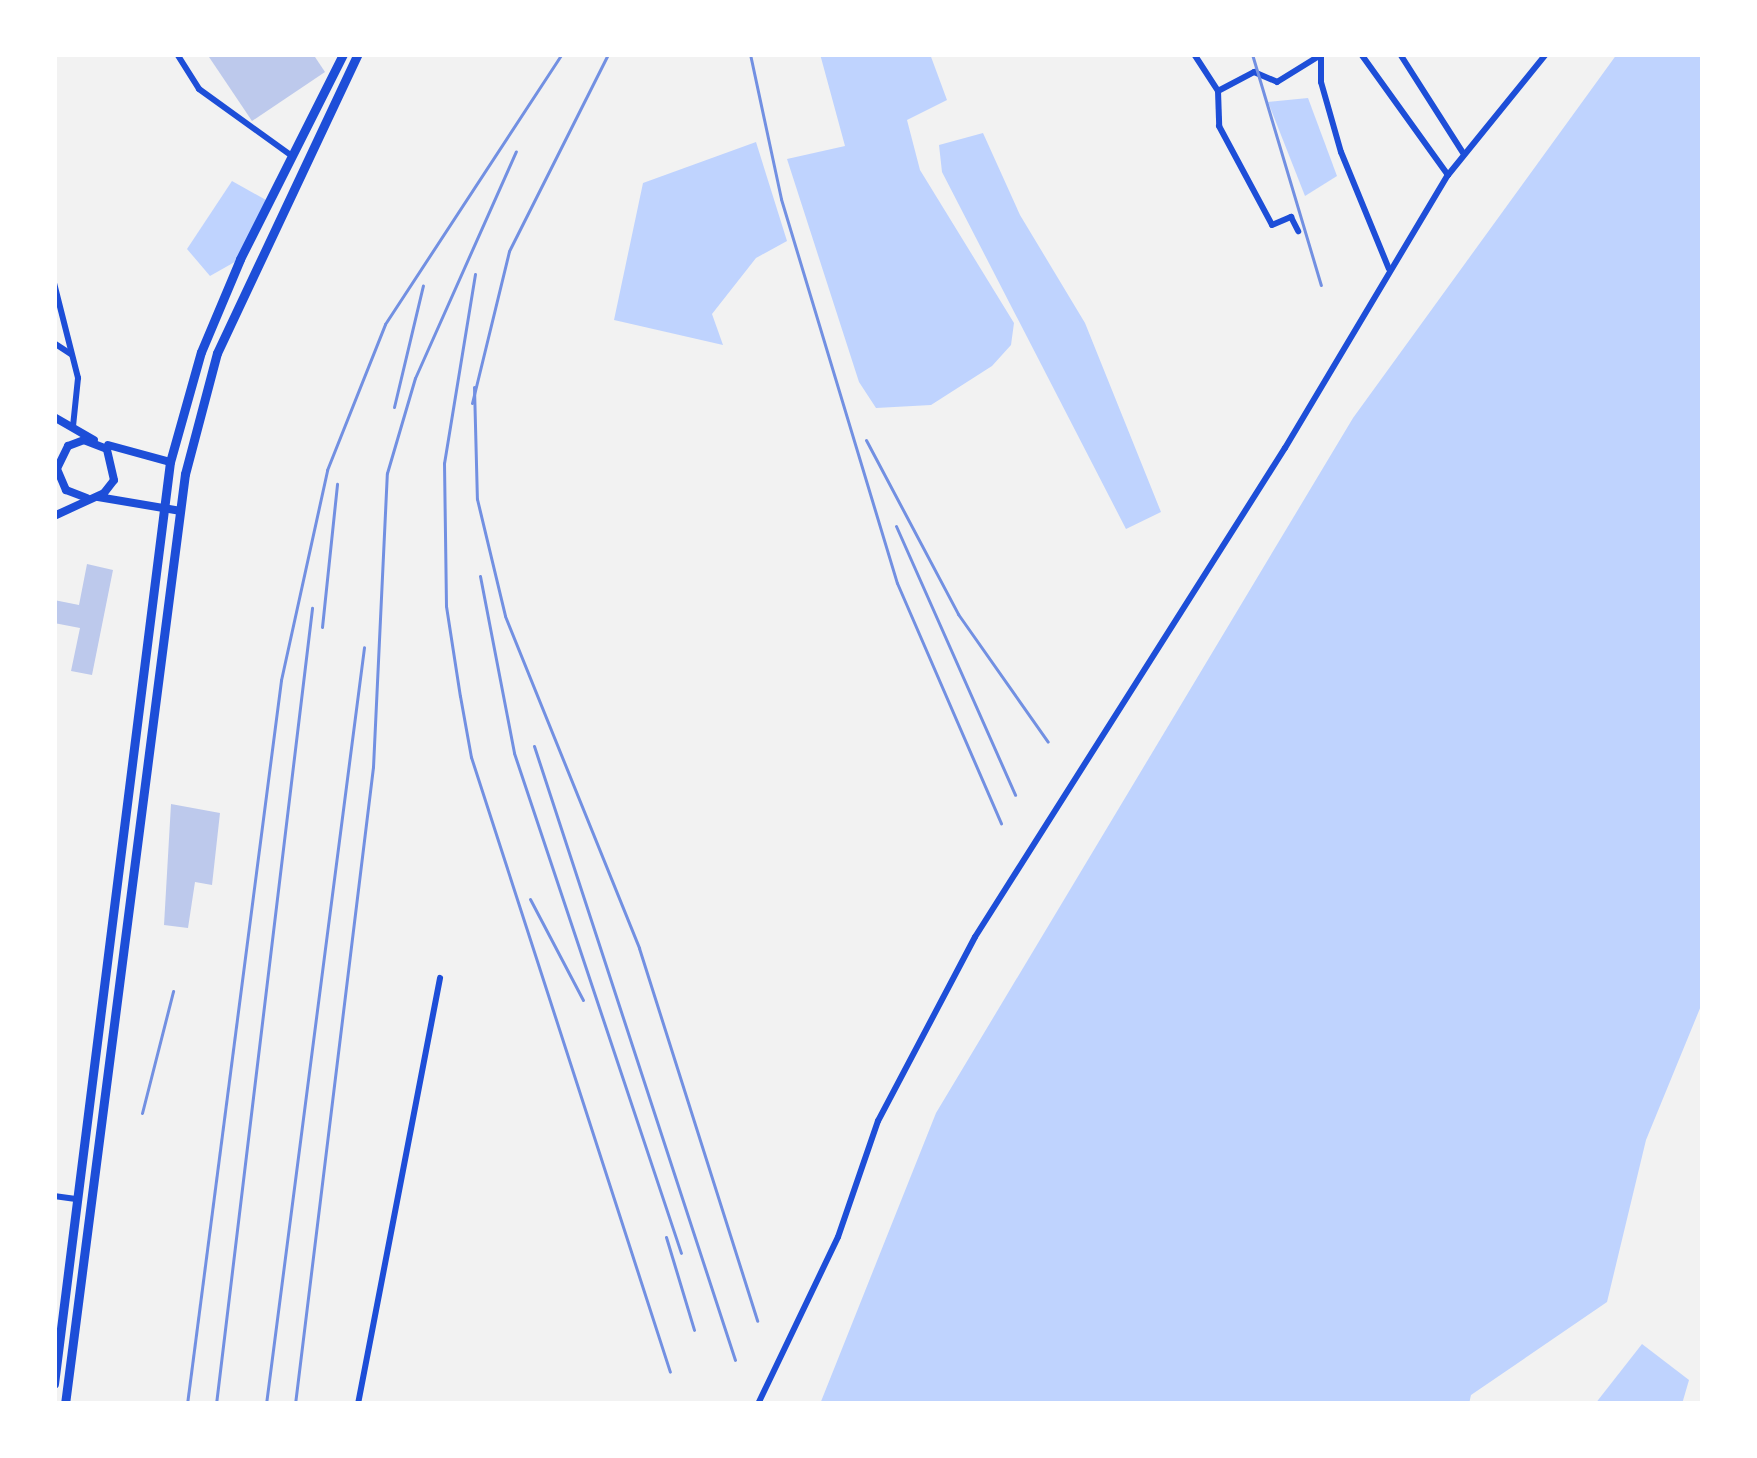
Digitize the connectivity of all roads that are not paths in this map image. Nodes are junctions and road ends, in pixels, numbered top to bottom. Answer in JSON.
{"nodes":[{"id":1,"x":178,"y":54,"type":"edge"},
{"id":2,"x":343,"y":54,"type":"edge"},
{"id":3,"x":358,"y":54,"type":"edge"},
{"id":4,"x":1194,"y":54,"type":"edge"},
{"id":5,"x":1321,"y":54,"type":"edge"},
{"id":6,"x":1361,"y":54,"type":"edge"},
{"id":7,"x":1400,"y":54,"type":"edge"},
{"id":8,"x":1546,"y":54,"type":"edge"},
{"id":9,"x":1218,"y":91,"type":"junction"},
{"id":10,"x":1463,"y":153,"type":"junction"},
{"id":11,"x":289,"y":154,"type":"junction"},
{"id":12,"x":1448,"y":175,"type":"junction"},
{"id":13,"x":1298,"y":230,"type":"dead end"},
{"id":14,"x":1389,"y":269,"type":"junction"},
{"id":15,"x":54,"y":284,"type":"edge"},
{"id":16,"x":54,"y":343,"type":"edge"},
{"id":17,"x":70,"y":354,"type":"junction"},
{"id":18,"x":54,"y":417,"type":"edge"},
{"id":19,"x":73,"y":426,"type":"junction"},
{"id":20,"x":99,"y":442,"type":"junction"},
{"id":21,"x":170,"y":462,"type":"junction"},
{"id":22,"x":56,"y":473,"type":"edge"},
{"id":23,"x":92,"y":498,"type":"junction"},
{"id":24,"x":164,"y":508,"type":"junction"},
{"id":25,"x":181,"y":511,"type":"junction"},
{"id":26,"x":54,"y":516,"type":"edge"},
{"id":27,"x":440,"y":978,"type":"dead end"},
{"id":28,"x":92,"y":1190,"type":"junction"},
{"id":29,"x":54,"y":1196,"type":"edge"},
{"id":30,"x":76,"y":1198,"type":"junction"},
{"id":31,"x":89,"y":1207,"type":"junction"},
{"id":32,"x":54,"y":1384,"type":"edge"},
{"id":33,"x":65,"y":1404,"type":"edge"},
{"id":34,"x":358,"y":1404,"type":"edge"},
{"id":35,"x":758,"y":1404,"type":"edge"}],
"edges":[{"from":1,"to":11,"type":"street"},
{"from":2,"to":11,"type":"highway"},
{"from":3,"to":25,"type":"highway"},
{"from":4,"to":9,"type":"street"},
{"from":5,"to":9,"type":"street"},
{"from":5,"to":14,"type":"street"},
{"from":6,"to":12,"type":"street"},
{"from":7,"to":10,"type":"street"},
{"from":8,"to":10,"type":"street"},
{"from":9,"to":13,"type":"street"},
{"from":10,"to":12,"type":"street"},
{"from":11,"to":21,"type":"highway"},
{"from":12,"to":14,"type":"street"},
{"from":14,"to":35,"type":"street"},
{"from":15,"to":17,"type":"street"},
{"from":16,"to":17,"type":"street"},
{"from":17,"to":19,"type":"street"},
{"from":18,"to":19,"type":"main road"},
{"from":19,"to":20,"type":"main road"},
{"from":20,"to":21,"type":"main road"},
{"from":20,"to":22,"type":"main road"},
{"from":20,"to":23,"type":"main road"},
{"from":21,"to":24,"type":"highway"},
{"from":22,"to":23,"type":"main road"},
{"from":23,"to":24,"type":"main road"},
{"from":23,"to":26,"type":"main road"},
{"from":24,"to":25,"type":"main road"},
{"from":24,"to":30,"type":"highway"},
{"from":25,"to":28,"type":"highway"},
{"from":27,"to":34,"type":"street"},
{"from":28,"to":30,"type":"highway"},
{"from":28,"to":31,"type":"highway"},
{"from":29,"to":30,"type":"street"},
{"from":30,"to":31,"type":"highway"},
{"from":30,"to":32,"type":"highway"},
{"from":31,"to":33,"type":"highway"}]}
